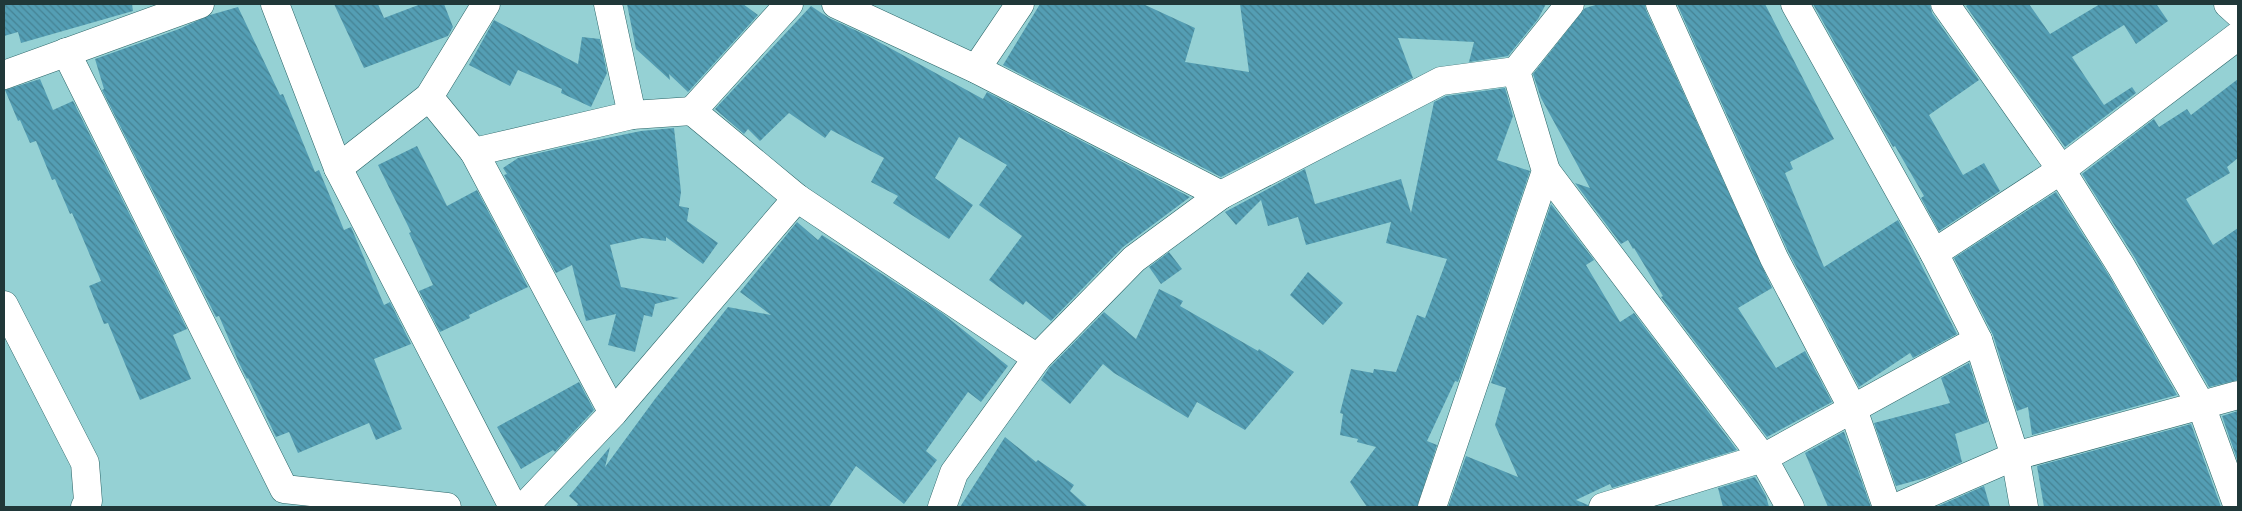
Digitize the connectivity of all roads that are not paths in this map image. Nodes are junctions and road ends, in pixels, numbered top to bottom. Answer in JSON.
{"nodes":[{"id":1,"x":200,"y":4,"type":"edge"},
{"id":2,"x":275,"y":4,"type":"edge"},
{"id":3,"x":486,"y":4,"type":"edge"},
{"id":4,"x":608,"y":4,"type":"edge"},
{"id":5,"x":789,"y":4,"type":"edge"},
{"id":6,"x":836,"y":4,"type":"edge"},
{"id":7,"x":1020,"y":4,"type":"edge"},
{"id":8,"x":1570,"y":4,"type":"edge"},
{"id":9,"x":1660,"y":4,"type":"edge"},
{"id":10,"x":1795,"y":4,"type":"edge"},
{"id":11,"x":1945,"y":4,"type":"edge"},
{"id":12,"x":2228,"y":4,"type":"edge"},
{"id":13,"x":2238,"y":13,"type":"edge"},
{"id":14,"x":2238,"y":36,"type":"edge"},
{"id":15,"x":66,"y":52,"type":"junction"},
{"id":16,"x":976,"y":69,"type":"junction"},
{"id":17,"x":1516,"y":71,"type":"junction"},
{"id":18,"x":4,"y":75,"type":"edge"},
{"id":19,"x":429,"y":97,"type":"junction"},
{"id":20,"x":692,"y":111,"type":"junction"},
{"id":21,"x":632,"y":115,"type":"junction"},
{"id":22,"x":474,"y":152,"type":"junction"},
{"id":23,"x":338,"y":168,"type":"junction"},
{"id":24,"x":2061,"y":170,"type":"junction"},
{"id":25,"x":1546,"y":171,"type":"junction"},
{"id":26,"x":1221,"y":195,"type":"junction"},
{"id":27,"x":797,"y":198,"type":"junction"},
{"id":28,"x":1934,"y":253,"type":"junction"},
{"id":29,"x":4,"y":305,"type":"edge"},
{"id":30,"x":1978,"y":340,"type":"junction"},
{"id":31,"x":1037,"y":358,"type":"junction"},
{"id":32,"x":2238,"y":394,"type":"edge"},
{"id":33,"x":2201,"y":405,"type":"junction"},
{"id":34,"x":1852,"y":410,"type":"junction"},
{"id":35,"x":613,"y":413,"type":"junction"},
{"id":36,"x":2015,"y":456,"type":"junction"},
{"id":37,"x":1763,"y":458,"type":"junction"},
{"id":38,"x":1616,"y":505,"type":"edge"},
{"id":39,"x":85,"y":507,"type":"edge"},
{"id":40,"x":446,"y":507,"type":"edge"},
{"id":41,"x":513,"y":507,"type":"edge"},
{"id":42,"x":524,"y":507,"type":"edge"},
{"id":43,"x":942,"y":507,"type":"edge"},
{"id":44,"x":1432,"y":507,"type":"edge"},
{"id":45,"x":1790,"y":507,"type":"edge"},
{"id":46,"x":1887,"y":507,"type":"edge"},
{"id":47,"x":1897,"y":507,"type":"edge"},
{"id":48,"x":2024,"y":507,"type":"edge"},
{"id":49,"x":2238,"y":507,"type":"edge"}],
"edges":[{"from":1,"to":15,"type":"street"},
{"from":2,"to":23,"type":"street"},
{"from":3,"to":19,"type":"street"},
{"from":4,"to":21,"type":"street"},
{"from":5,"to":20,"type":"street"},
{"from":6,"to":16,"type":"street"},
{"from":7,"to":16,"type":"street"},
{"from":8,"to":17,"type":"street"},
{"from":9,"to":34,"type":"street"},
{"from":10,"to":28,"type":"street"},
{"from":11,"to":24,"type":"street"},
{"from":12,"to":13,"type":"street"},
{"from":14,"to":24,"type":"street"},
{"from":15,"to":18,"type":"street"},
{"from":15,"to":40,"type":"street"},
{"from":16,"to":26,"type":"street"},
{"from":17,"to":25,"type":"street"},
{"from":17,"to":26,"type":"street"},
{"from":19,"to":22,"type":"street"},
{"from":19,"to":23,"type":"street"},
{"from":20,"to":21,"type":"street"},
{"from":20,"to":27,"type":"street"},
{"from":21,"to":22,"type":"street"},
{"from":22,"to":35,"type":"street"},
{"from":23,"to":41,"type":"street"},
{"from":24,"to":28,"type":"street"},
{"from":24,"to":33,"type":"street"},
{"from":25,"to":37,"type":"street"},
{"from":25,"to":44,"type":"street"},
{"from":26,"to":31,"type":"street"},
{"from":27,"to":31,"type":"street"},
{"from":27,"to":35,"type":"street"},
{"from":28,"to":30,"type":"street"},
{"from":29,"to":39,"type":"street"},
{"from":30,"to":34,"type":"street"},
{"from":30,"to":36,"type":"street"},
{"from":31,"to":43,"type":"street"},
{"from":32,"to":33,"type":"street"},
{"from":33,"to":36,"type":"street"},
{"from":33,"to":49,"type":"street"},
{"from":34,"to":37,"type":"street"},
{"from":34,"to":46,"type":"street"},
{"from":35,"to":42,"type":"street"},
{"from":36,"to":47,"type":"street"},
{"from":36,"to":48,"type":"street"},
{"from":37,"to":38,"type":"street"},
{"from":37,"to":45,"type":"street"}]}
